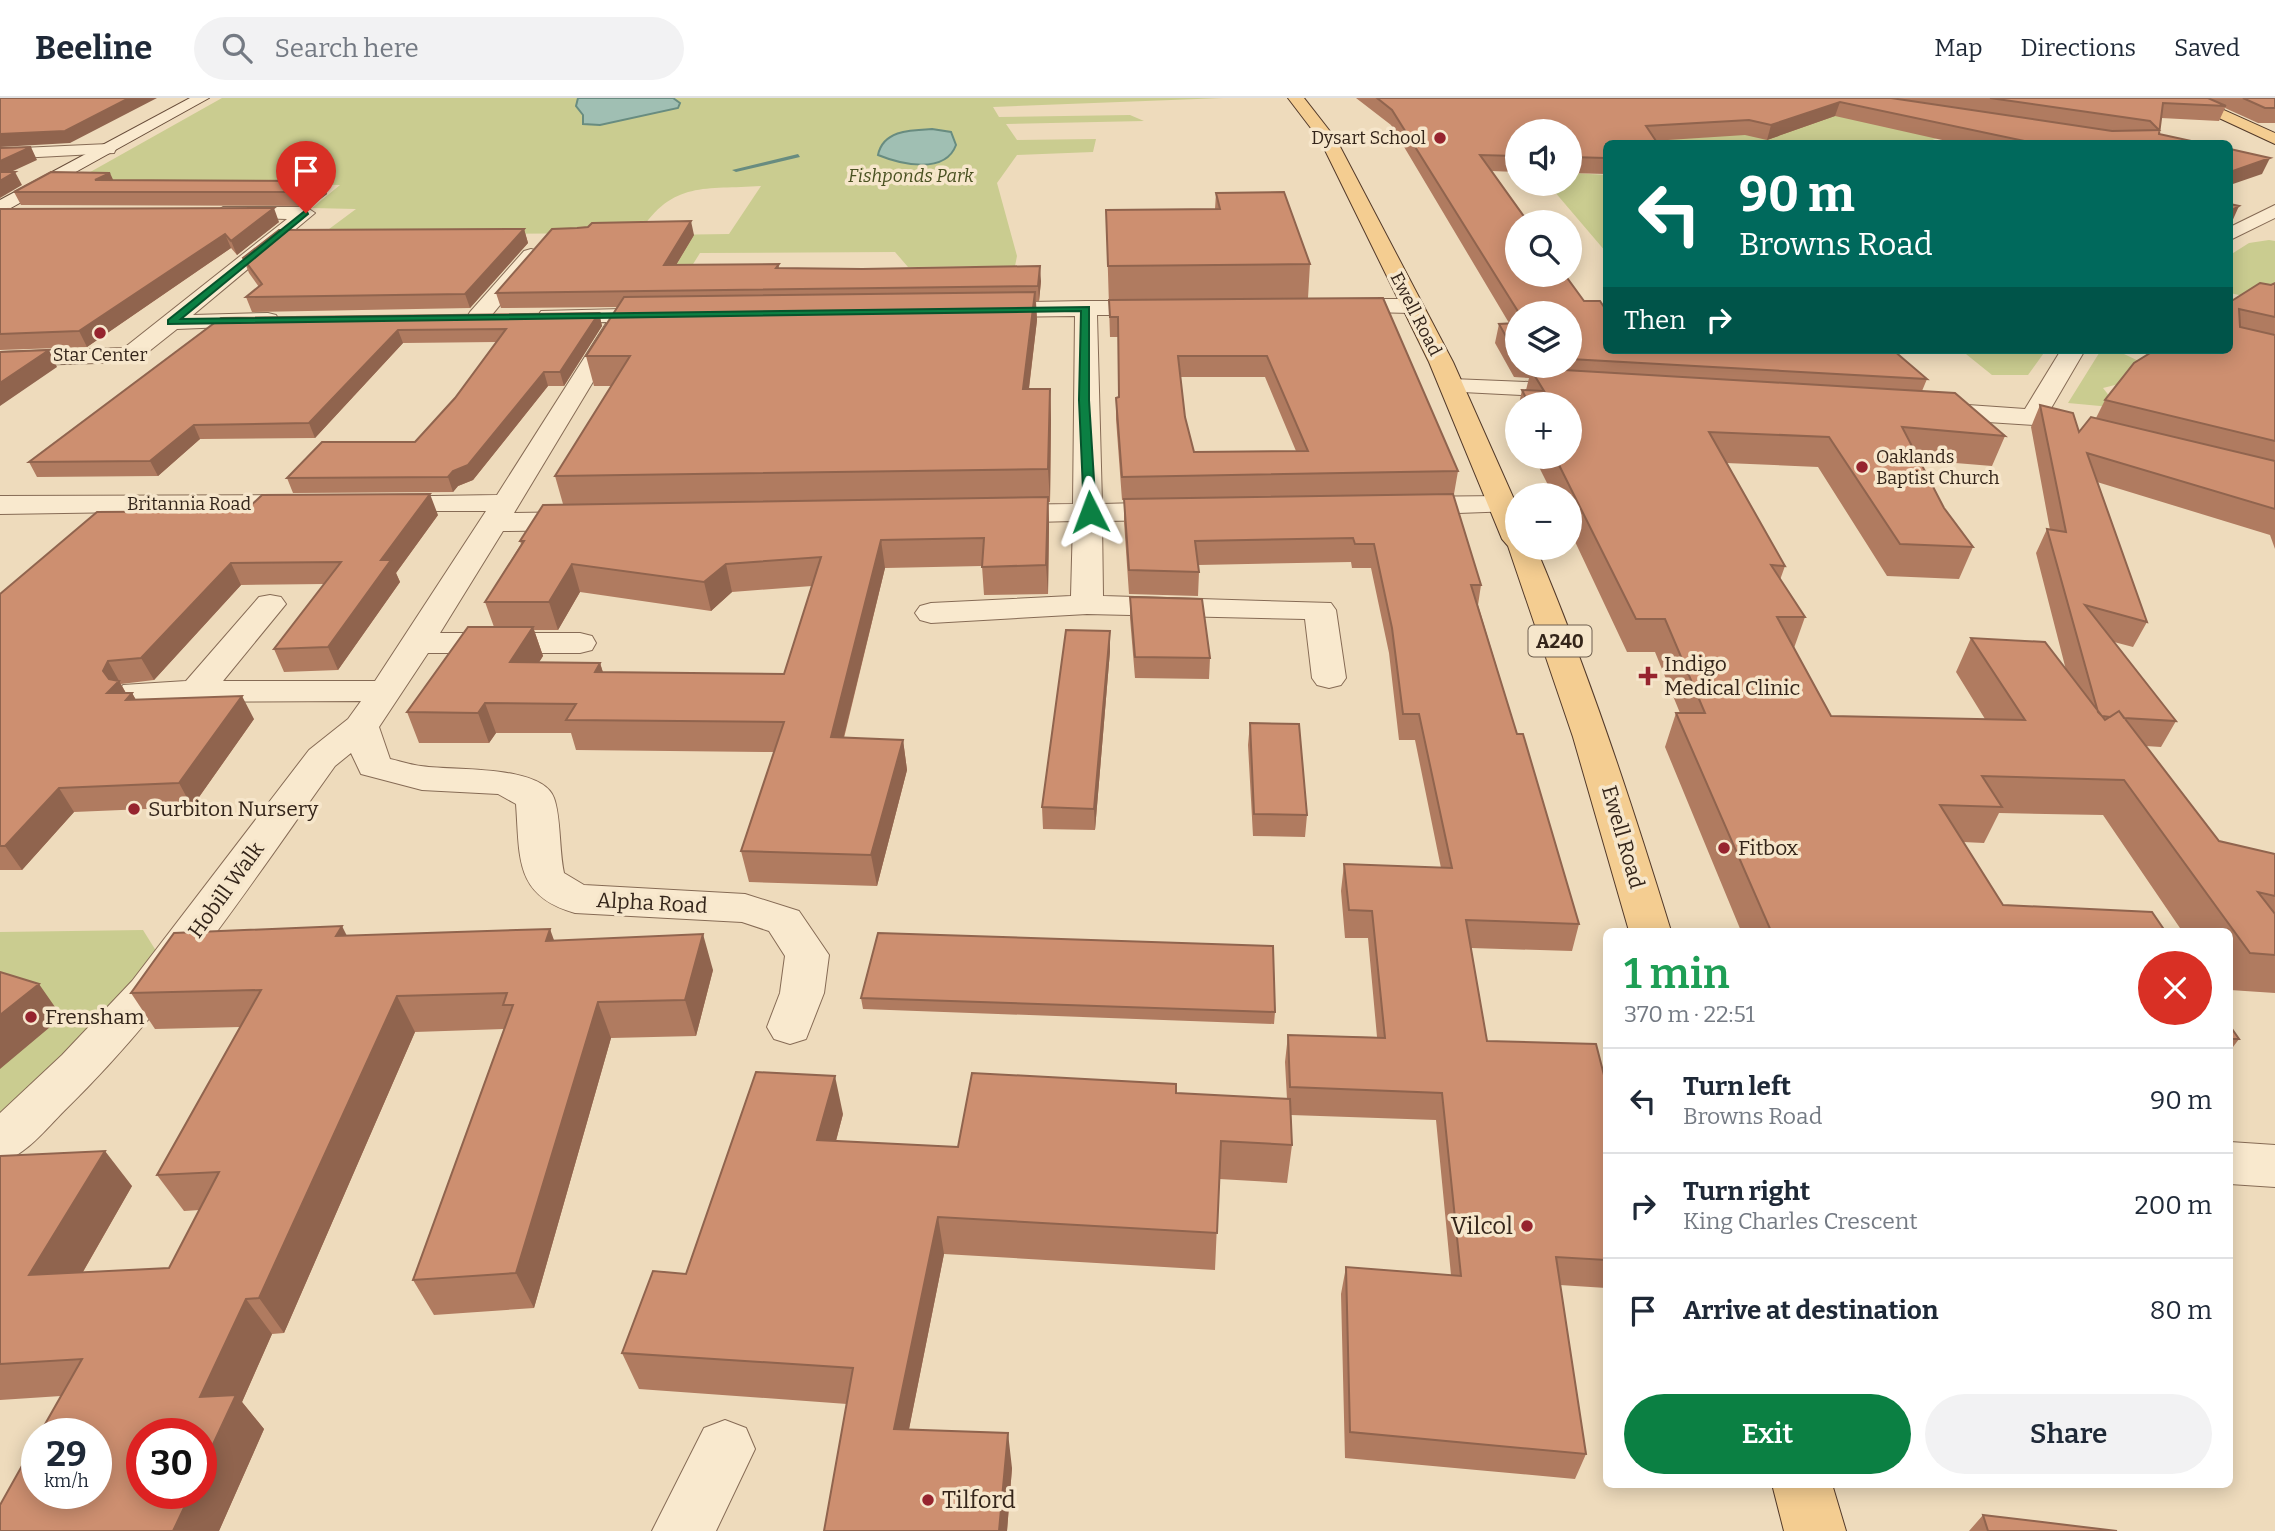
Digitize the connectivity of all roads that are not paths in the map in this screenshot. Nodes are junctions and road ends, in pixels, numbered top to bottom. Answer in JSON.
{"nodes":[{"id":1,"x":201,"y":98,"type":"edge"},
{"id":2,"x":1296,"y":98,"type":"edge"},
{"id":3,"x":2185,"y":98,"type":"edge"},
{"id":4,"x":2275,"y":139,"type":"edge"},
{"id":5,"x":108,"y":149,"type":"junction"},
{"id":6,"x":0,"y":154,"type":"edge"},
{"id":7,"x":0,"y":208,"type":"edge"},
{"id":8,"x":2275,"y":211,"type":"edge"},
{"id":9,"x":208,"y":213,"type":"edge"},
{"id":10,"x":0,"y":214,"type":"edge"},
{"id":11,"x":28,"y":214,"type":"edge"},
{"id":12,"x":2237,"y":230,"type":"edge"},
{"id":13,"x":2275,"y":231,"type":"edge"},
{"id":14,"x":549,"y":235,"type":"edge"},
{"id":15,"x":1411,"y":306,"type":"junction"},
{"id":16,"x":1307,"y":307,"type":"edge"},
{"id":17,"x":1181,"y":308,"type":"edge"},
{"id":18,"x":1086,"y":309,"type":"junction"},
{"id":19,"x":966,"y":310,"type":"edge"},
{"id":20,"x":691,"y":314,"type":"edge"},
{"id":21,"x":623,"y":315,"type":"junction"},
{"id":22,"x":531,"y":316,"type":"edge"},
{"id":23,"x":450,"y":317,"type":"edge"},
{"id":24,"x":478,"y":317,"type":"junction"},
{"id":25,"x":504,"y":317,"type":"edge"},
{"id":26,"x":283,"y":320,"type":"edge"},
{"id":27,"x":172,"y":322,"type":"junction"},
{"id":28,"x":2070,"y":354,"type":"edge"},
{"id":29,"x":0,"y":359,"type":"edge"},
{"id":30,"x":1452,"y":386,"type":"junction"},
{"id":31,"x":1605,"y":392,"type":"edge"},
{"id":32,"x":1906,"y":409,"type":"edge"},
{"id":33,"x":0,"y":505,"type":"edge"},
{"id":34,"x":1503,"y":505,"type":"junction"},
{"id":35,"x":1377,"y":507,"type":"edge"},
{"id":36,"x":1199,"y":510,"type":"edge"},
{"id":37,"x":1505,"y":510,"type":"edge"},
{"id":38,"x":497,"y":512,"type":"junction"},
{"id":39,"x":1090,"y":512,"type":"junction"},
{"id":40,"x":967,"y":514,"type":"edge"},
{"id":41,"x":611,"y":520,"type":"edge"},
{"id":42,"x":1526,"y":560,"type":"edge"},
{"id":43,"x":270,"y":604,"type":"dead end"},
{"id":44,"x":1087,"y":606,"type":"junction"},
{"id":45,"x":931,"y":613,"type":"dead end"},
{"id":46,"x":418,"y":643,"type":"junction"},
{"id":47,"x":580,"y":643,"type":"dead end"},
{"id":48,"x":1329,"y":678,"type":"dead end"},
{"id":49,"x":386,"y":691,"type":"junction"},
{"id":50,"x":135,"y":692,"type":"edge"},
{"id":51,"x":195,"y":693,"type":"junction"},
{"id":52,"x":362,"y":727,"type":"junction"},
{"id":53,"x":1649,"y":928,"type":"edge"},
{"id":54,"x":790,"y":1027,"type":"dead end"},
{"id":55,"x":0,"y":1143,"type":"edge"},
{"id":56,"x":2233,"y":1163,"type":"edge"},
{"id":57,"x":2275,"y":1166,"type":"edge"},
{"id":58,"x":725,"y":1449,"type":"dead end"},
{"id":59,"x":1803,"y":1488,"type":"edge"},
{"id":60,"x":683,"y":1531,"type":"edge"},
{"id":61,"x":1815,"y":1531,"type":"edge"}],
"edges":[{"from":1,"to":5,"type":"street"},
{"from":2,"to":15,"type":"main road","name":"Ewell Road"},
{"from":3,"to":4,"type":"main road"},
{"from":5,"to":6,"type":"street"},
{"from":5,"to":7,"type":"street"},
{"from":8,"to":12,"type":"street"},
{"from":9,"to":27,"type":"street"},
{"from":10,"to":11,"type":"street"},
{"from":12,"to":13,"type":"street"},
{"from":14,"to":24,"type":"street"},
{"from":15,"to":16,"type":"street"},
{"from":15,"to":30,"type":"main road","name":"Ewell Road"},
{"from":17,"to":18,"type":"street"},
{"from":18,"to":19,"type":"street"},
{"from":18,"to":39,"type":"street"},
{"from":20,"to":21,"type":"street"},
{"from":21,"to":22,"type":"street"},
{"from":21,"to":38,"type":"street"},
{"from":23,"to":24,"type":"street"},
{"from":24,"to":25,"type":"street"},
{"from":26,"to":27,"type":"street"},
{"from":27,"to":29,"type":"street"},
{"from":28,"to":32,"type":"street"},
{"from":30,"to":31,"type":"street"},
{"from":30,"to":34,"type":"main road","name":"Ewell Road"},
{"from":33,"to":38,"type":"street","name":"Britannia Road"},
{"from":34,"to":35,"type":"street"},
{"from":34,"to":37,"type":"main road","name":"Ewell Road"},
{"from":36,"to":39,"type":"street"},
{"from":38,"to":41,"type":"street","name":"Britannia Road"},
{"from":38,"to":46,"type":"street"},
{"from":39,"to":40,"type":"street"},
{"from":39,"to":44,"type":"street"},
{"from":42,"to":53,"type":"main road","name":"Ewell Road","number":"A240"},
{"from":43,"to":51,"type":"street"},
{"from":44,"to":45,"type":"street"},
{"from":44,"to":48,"type":"street"},
{"from":46,"to":47,"type":"street"},
{"from":46,"to":49,"type":"street"},
{"from":49,"to":51,"type":"street"},
{"from":49,"to":52,"type":"street"},
{"from":50,"to":51,"type":"street"},
{"from":52,"to":54,"type":"street","name":"Alpha Road"},
{"from":52,"to":55,"type":"street","name":"Hobill Walk"},
{"from":56,"to":57,"type":"street"},
{"from":58,"to":60,"type":"street"},
{"from":59,"to":61,"type":"main road"}]}
